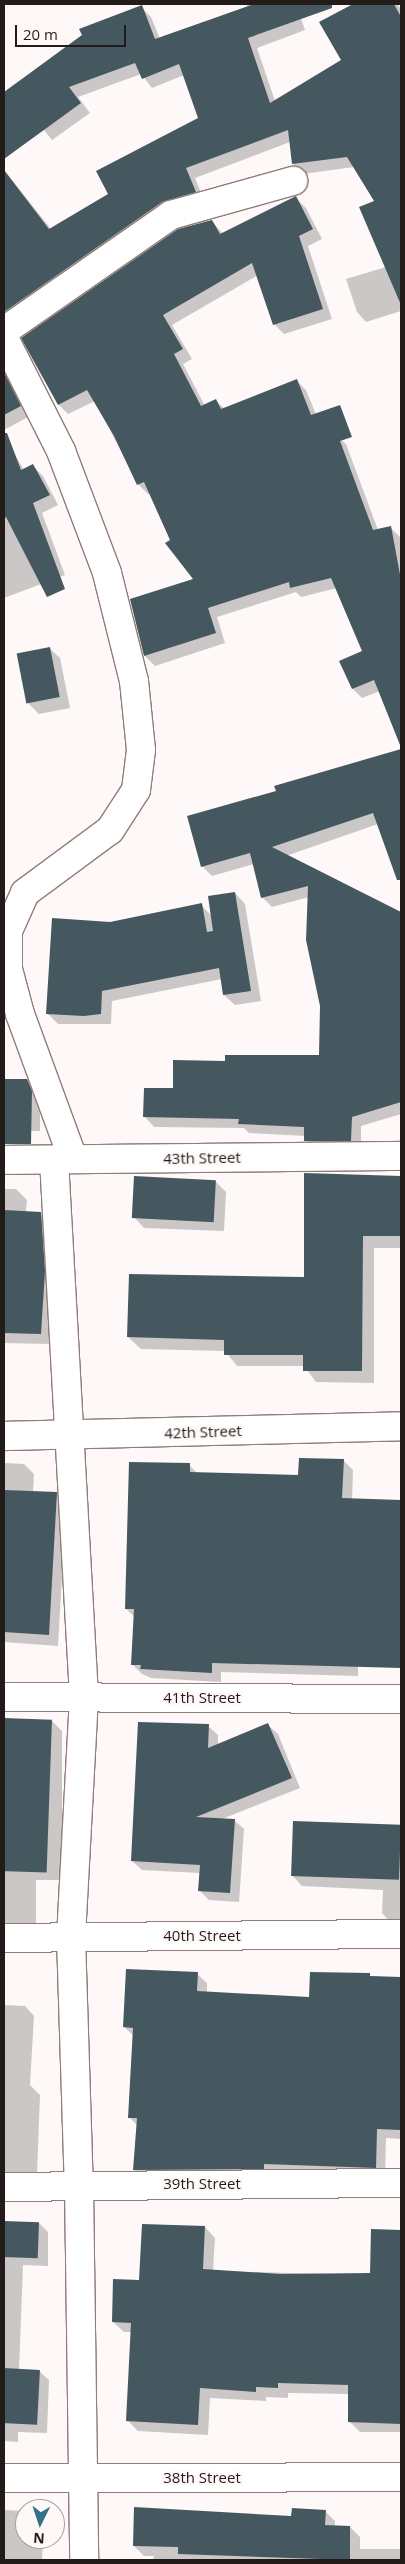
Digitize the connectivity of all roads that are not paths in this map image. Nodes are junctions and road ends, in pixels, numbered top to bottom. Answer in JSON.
{"nodes":[{"id":1,"x":293,"y":180,"type":"dead end"},
{"id":2,"x":4,"y":331,"type":"edge"},
{"id":3,"x":4,"y":338,"type":"edge"},
{"id":4,"x":14,"y":893,"type":"edge"},
{"id":5,"x":401,"y":1156,"type":"edge"},
{"id":6,"x":63,"y":1159,"type":"junction"},
{"id":7,"x":4,"y":1160,"type":"edge"},
{"id":8,"x":401,"y":1426,"type":"edge"},
{"id":9,"x":4,"y":1436,"type":"edge"},
{"id":10,"x":68,"y":1436,"type":"junction"},
{"id":11,"x":4,"y":1697,"type":"edge"},
{"id":12,"x":84,"y":1697,"type":"junction"},
{"id":13,"x":401,"y":1699,"type":"edge"},
{"id":14,"x":401,"y":1934,"type":"edge"},
{"id":15,"x":71,"y":1937,"type":"junction"},
{"id":16,"x":4,"y":1938,"type":"edge"},
{"id":17,"x":401,"y":2183,"type":"edge"},
{"id":18,"x":79,"y":2185,"type":"junction"},
{"id":19,"x":4,"y":2187,"type":"edge"},
{"id":20,"x":401,"y":2477,"type":"edge"},
{"id":21,"x":4,"y":2478,"type":"edge"},
{"id":22,"x":84,"y":2478,"type":"junction"},
{"id":23,"x":84,"y":2560,"type":"edge"}],
"edges":[{"from":1,"to":2,"type":"street"},
{"from":3,"to":4,"type":"street"},
{"from":4,"to":6,"type":"street"},
{"from":5,"to":6,"type":"street","name":"43th Street"},
{"from":6,"to":7,"type":"street","name":"43th Street"},
{"from":6,"to":10,"type":"street"},
{"from":8,"to":10,"type":"street","name":"42th Street"},
{"from":9,"to":10,"type":"street","name":"42th Street"},
{"from":10,"to":12,"type":"street"},
{"from":11,"to":12,"type":"street","name":"41th Street"},
{"from":12,"to":13,"type":"street","name":"41th Street"},
{"from":12,"to":15,"type":"street"},
{"from":14,"to":15,"type":"street","name":"40th Street"},
{"from":15,"to":16,"type":"street","name":"40th Street"},
{"from":15,"to":18,"type":"street"},
{"from":17,"to":18,"type":"street","name":"39th Street"},
{"from":18,"to":19,"type":"street","name":"39th Street"},
{"from":18,"to":22,"type":"street"},
{"from":20,"to":22,"type":"street","name":"38th Street"},
{"from":21,"to":22,"type":"street","name":"38th Street"},
{"from":22,"to":23,"type":"street"}]}
